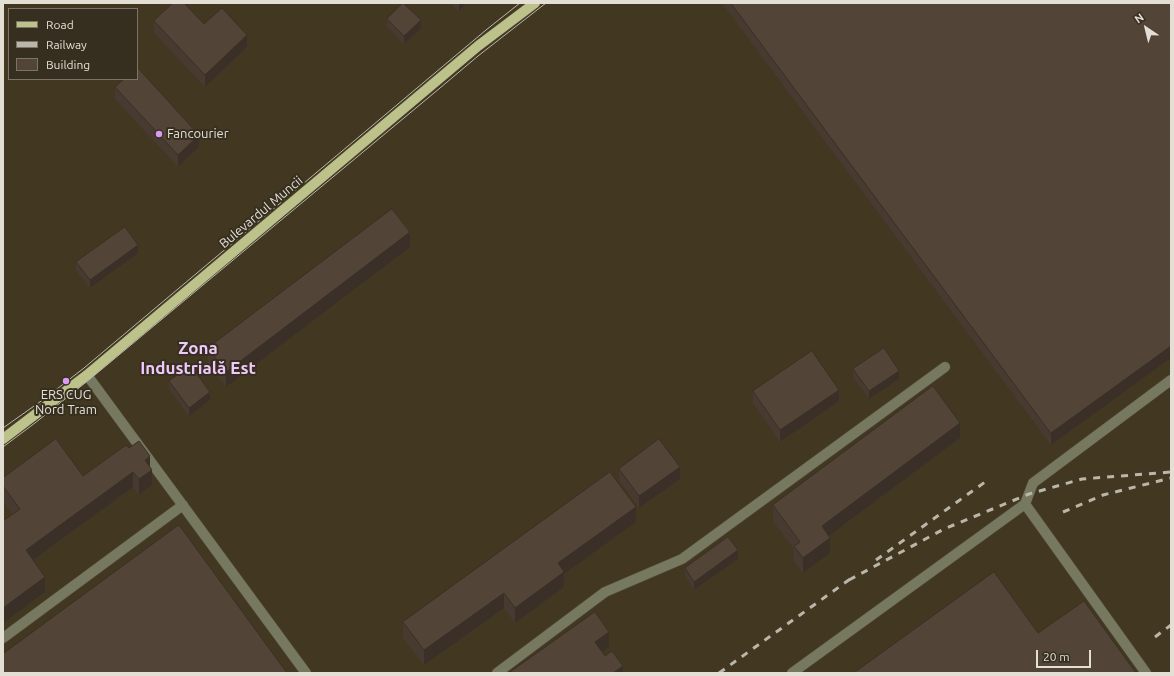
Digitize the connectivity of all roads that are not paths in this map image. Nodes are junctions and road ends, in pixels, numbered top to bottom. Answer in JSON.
{"nodes":[{"id":1,"x":535,"y":3,"type":"edge"},
{"id":2,"x":945,"y":367,"type":"dead end"},
{"id":3,"x":87,"y":375,"type":"junction"},
{"id":4,"x":1171,"y":380,"type":"edge"},
{"id":5,"x":3,"y":439,"type":"edge"},
{"id":6,"x":1025,"y":504,"type":"junction"},
{"id":7,"x":183,"y":505,"type":"junction"},
{"id":8,"x":3,"y":638,"type":"edge"},
{"id":9,"x":306,"y":673,"type":"edge"},
{"id":10,"x":497,"y":673,"type":"edge"},
{"id":11,"x":792,"y":673,"type":"edge"},
{"id":12,"x":1146,"y":673,"type":"edge"}],
"edges":[{"from":1,"to":3,"type":"main road","name":"Bulevardul Muncii"},
{"from":2,"to":10,"type":"lane"},
{"from":3,"to":5,"type":"main road","name":"Bulevardul Muncii"},
{"from":3,"to":7,"type":"lane"},
{"from":4,"to":6,"type":"lane"},
{"from":6,"to":11,"type":"lane"},
{"from":6,"to":12,"type":"lane"},
{"from":7,"to":8,"type":"lane"},
{"from":7,"to":9,"type":"lane"}]}
